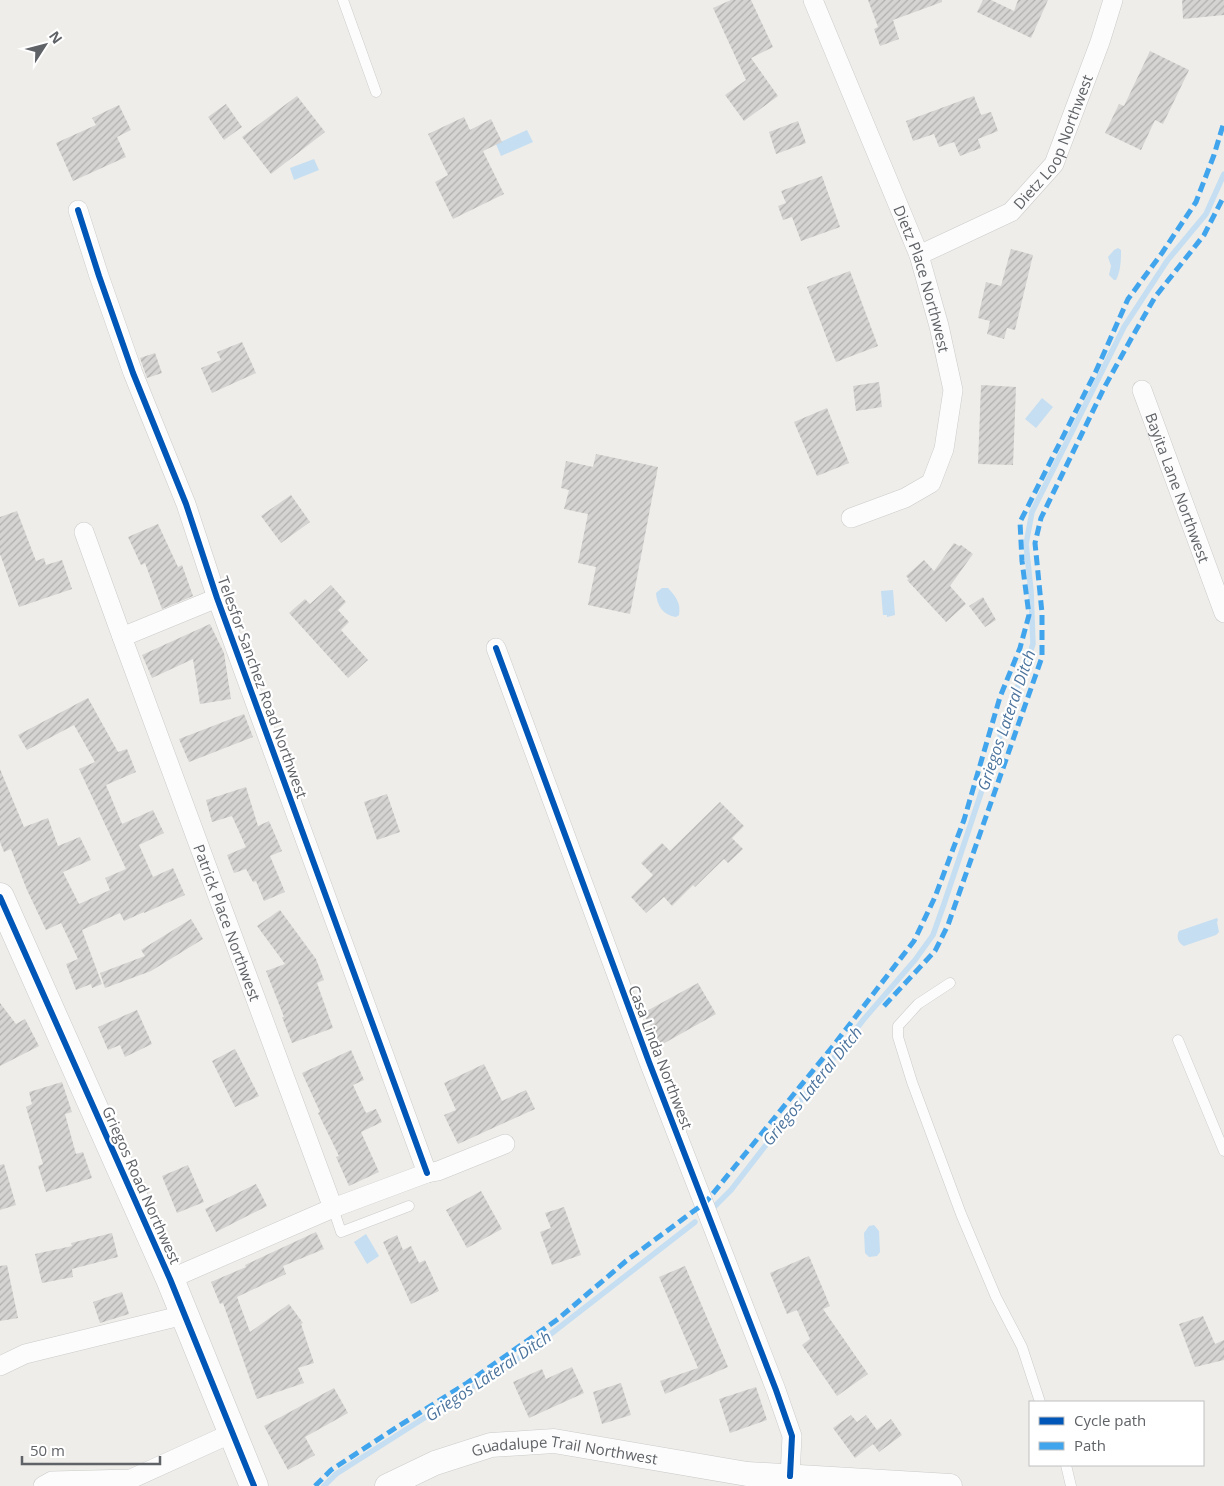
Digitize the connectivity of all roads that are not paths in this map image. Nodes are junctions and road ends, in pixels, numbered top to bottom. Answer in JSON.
{"nodes":[{"id":1,"x":343,"y":0,"type":"edge"},
{"id":2,"x":813,"y":0,"type":"edge"},
{"id":3,"x":1114,"y":0,"type":"edge"},
{"id":4,"x":376,"y":92,"type":"dead end"},
{"id":5,"x":78,"y":210,"type":"dead end"},
{"id":6,"x":919,"y":255,"type":"junction"},
{"id":7,"x":1142,"y":390,"type":"dead end"},
{"id":8,"x":851,"y":518,"type":"dead end"},
{"id":9,"x":84,"y":532,"type":"dead end"},
{"id":10,"x":217,"y":598,"type":"junction"},
{"id":11,"x":1224,"y":613,"type":"edge"},
{"id":12,"x":122,"y":637,"type":"junction"},
{"id":13,"x":496,"y":648,"type":"dead end"},
{"id":14,"x":0,"y":897,"type":"edge"},
{"id":15,"x":950,"y":983,"type":"dead end"},
{"id":16,"x":1178,"y":1040,"type":"dead end"},
{"id":17,"x":505,"y":1144,"type":"dead end"},
{"id":18,"x":1224,"y":1151,"type":"edge"},
{"id":19,"x":427,"y":1173,"type":"junction"},
{"id":20,"x":409,"y":1206,"type":"dead end"},
{"id":21,"x":333,"y":1208,"type":"junction"},
{"id":22,"x":170,"y":1279,"type":"junction"},
{"id":23,"x":184,"y":1315,"type":"junction"},
{"id":24,"x":0,"y":1366,"type":"edge"},
{"id":25,"x":1040,"y":1401,"type":"edge"},
{"id":26,"x":232,"y":1433,"type":"junction"},
{"id":27,"x":1066,"y":1466,"type":"edge"},
{"id":28,"x":790,"y":1476,"type":"junction"},
{"id":29,"x":750,"y":1480,"type":"edge"},
{"id":30,"x":914,"y":1485,"type":"edge"},
{"id":31,"x":43,"y":1486,"type":"edge"},
{"id":32,"x":254,"y":1486,"type":"edge"},
{"id":33,"x":387,"y":1486,"type":"edge"},
{"id":34,"x":950,"y":1486,"type":"edge"},
{"id":35,"x":1071,"y":1486,"type":"edge"}],
"edges":[{"from":1,"to":4,"type":"lane"},
{"from":2,"to":6,"type":"street","name":"Dietz Place Northwest"},
{"from":3,"to":6,"type":"street","name":"Dietz Loop Northwest"},
{"from":5,"to":10,"type":"street","name":"Telesfor Sanchez Road Northwest"},
{"from":6,"to":8,"type":"street","name":"Dietz Place Northwest"},
{"from":7,"to":11,"type":"street","name":"Bayita Lane Northwest"},
{"from":9,"to":12,"type":"street","name":"Patrick Place Northwest"},
{"from":10,"to":12,"type":"street"},
{"from":10,"to":19,"type":"street","name":"Telesfor Sanchez Road Northwest"},
{"from":12,"to":21,"type":"street","name":"Patrick Place Northwest"},
{"from":13,"to":28,"type":"street","name":"Casa Linda Northwest"},
{"from":14,"to":22,"type":"main road","name":"Griegos Road Northwest"},
{"from":15,"to":25,"type":"lane"},
{"from":16,"to":18,"type":"lane"},
{"from":17,"to":19,"type":"street"},
{"from":19,"to":21,"type":"street"},
{"from":20,"to":21,"type":"lane"},
{"from":21,"to":22,"type":"street"},
{"from":22,"to":23,"type":"main road","name":"Griegos Road Northwest"},
{"from":23,"to":24,"type":"street"},
{"from":23,"to":26,"type":"main road","name":"Griegos Road Northwest"},
{"from":26,"to":31,"type":"street"},
{"from":26,"to":32,"type":"main road","name":"Griegos Road Northwest"},
{"from":27,"to":35,"type":"lane"},
{"from":28,"to":29,"type":"street","name":"Guadalupe Trail Northwest"},
{"from":28,"to":30,"type":"street","name":"Guadalupe Trail Northwest"},
{"from":29,"to":33,"type":"street","name":"Guadalupe Trail Northwest"},
{"from":30,"to":34,"type":"street","name":"Guadalupe Trail Northwest"}]}
